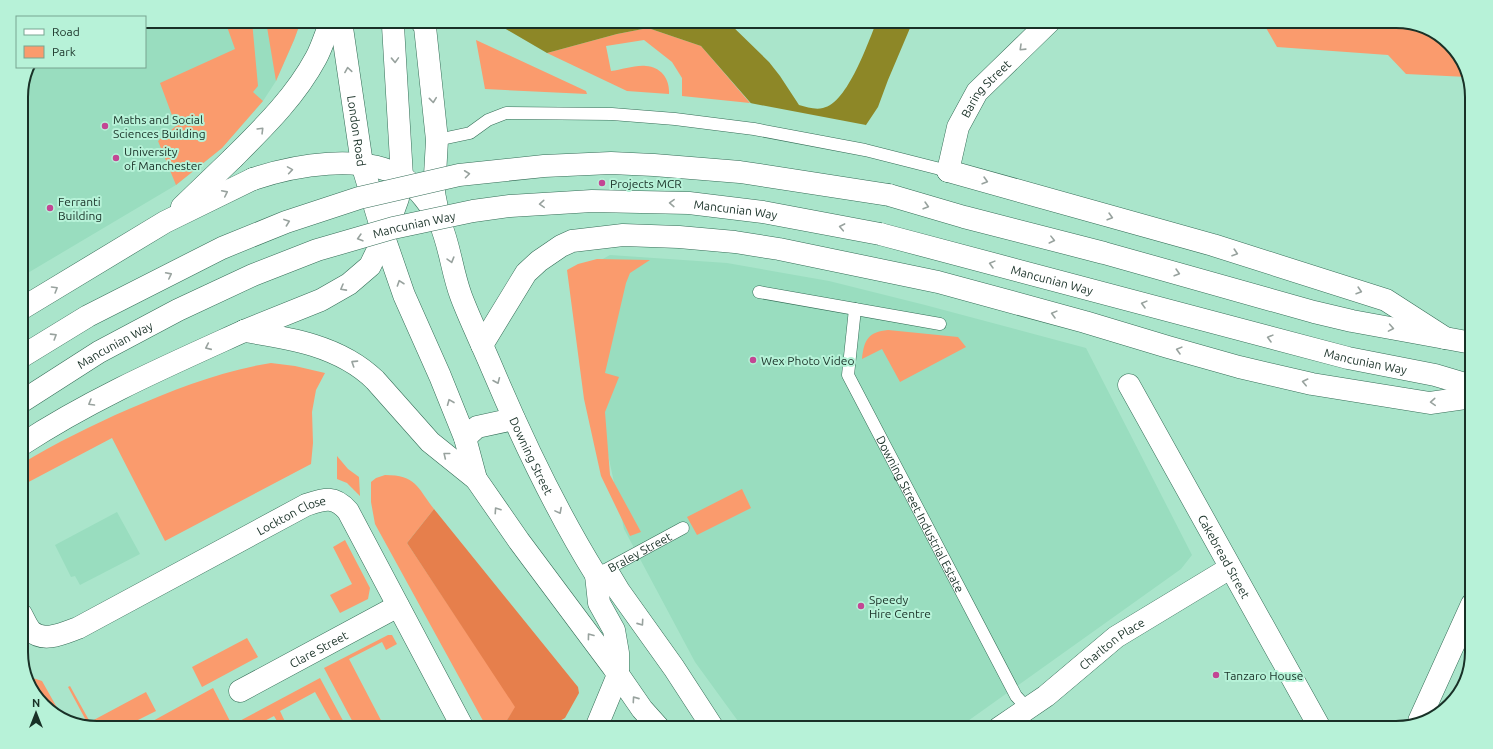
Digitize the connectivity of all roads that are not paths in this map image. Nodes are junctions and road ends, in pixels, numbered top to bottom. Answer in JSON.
{"nodes":[{"id":1,"x":328,"y":28,"type":"edge"},
{"id":2,"x":342,"y":28,"type":"edge"},
{"id":3,"x":392,"y":28,"type":"edge"},
{"id":4,"x":425,"y":28,"type":"edge"},
{"id":5,"x":1043,"y":28,"type":"edge"},
{"id":6,"x":437,"y":140,"type":"junction"},
{"id":7,"x":362,"y":164,"type":"junction"},
{"id":8,"x":948,"y":171,"type":"junction"},
{"id":9,"x":402,"y":177,"type":"junction"},
{"id":10,"x":165,"y":222,"type":"junction"},
{"id":11,"x":440,"y":223,"type":"junction"},
{"id":12,"x":384,"y":238,"type":"junction"},
{"id":13,"x":759,"y":292,"type":"dead end"},
{"id":14,"x":28,"y":305,"type":"edge"},
{"id":15,"x":855,"y":309,"type":"junction"},
{"id":16,"x":940,"y":324,"type":"dead end"},
{"id":17,"x":244,"y":331,"type":"junction"},
{"id":18,"x":1445,"y":338,"type":"junction"},
{"id":19,"x":1465,"y":342,"type":"edge"},
{"id":20,"x":482,"y":345,"type":"junction"},
{"id":21,"x":28,"y":353,"type":"edge"},
{"id":22,"x":1129,"y":384,"type":"dead end"},
{"id":23,"x":1465,"y":384,"type":"edge"},
{"id":24,"x":28,"y":398,"type":"edge"},
{"id":25,"x":1465,"y":398,"type":"edge"},
{"id":26,"x":514,"y":419,"type":"junction"},
{"id":27,"x":465,"y":438,"type":"junction"},
{"id":28,"x":28,"y":440,"type":"edge"},
{"id":29,"x":476,"y":479,"type":"junction"},
{"id":30,"x":683,"y":528,"type":"dead end"},
{"id":31,"x":1230,"y":568,"type":"junction"},
{"id":32,"x":596,"y":575,"type":"junction"},
{"id":33,"x":398,"y":606,"type":"junction"},
{"id":34,"x":1465,"y":619,"type":"edge"},
{"id":35,"x":28,"y":626,"type":"edge"},
{"id":36,"x":618,"y":675,"type":"junction"},
{"id":37,"x":240,"y":691,"type":"dead end"},
{"id":38,"x":1028,"y":709,"type":"junction"},
{"id":39,"x":1421,"y":716,"type":"edge"},
{"id":40,"x":459,"y":721,"type":"edge"},
{"id":41,"x":599,"y":721,"type":"edge"},
{"id":42,"x":653,"y":721,"type":"edge"},
{"id":43,"x":708,"y":721,"type":"edge"},
{"id":44,"x":1010,"y":721,"type":"edge"},
{"id":45,"x":1316,"y":721,"type":"edge"}],
"edges":[{"from":10,"to":1,"type":"main road","one_way":true},
{"from":7,"to":2,"type":"main road","name":"London Road","one_way":true},
{"from":3,"to":9,"type":"main road","one_way":true},
{"from":4,"to":6,"type":"main road","one_way":true},
{"from":5,"to":8,"type":"main road","name":"Baring Street","one_way":true},
{"from":6,"to":8,"type":"lane"},
{"from":6,"to":11,"type":"main road","name":"Downing Street"},
{"from":7,"to":9,"type":"main road"},
{"from":10,"to":7,"type":"main road","one_way":true},
{"from":7,"to":12,"type":"main road","name":"London Road"},
{"from":8,"to":18,"type":"main road","one_way":true},
{"from":9,"to":11,"type":"main road"},
{"from":9,"to":12,"type":"main road"},
{"from":14,"to":10,"type":"main road","one_way":true},
{"from":11,"to":20,"type":"main road","name":"Downing Street","one_way":true},
{"from":12,"to":17,"type":"main road","one_way":true},
{"from":27,"to":12,"type":"main road","one_way":true},
{"from":13,"to":15,"type":"lane"},
{"from":15,"to":16,"type":"lane"},
{"from":15,"to":38,"type":"lane","name":"Downing Street Industrial Estate"},
{"from":17,"to":28,"type":"main road","one_way":true},
{"from":29,"to":17,"type":"main road","one_way":true},
{"from":18,"to":19,"type":"main road"},
{"from":21,"to":18,"type":"main road","one_way":true,"bridge":true},
{"from":25,"to":20,"type":"main road","one_way":true},
{"from":20,"to":26,"type":"main road","name":"Downing Street","one_way":true},
{"from":22,"to":31,"type":"main road","name":"Cakebread Street"},
{"from":23,"to":24,"type":"main road","name":"Mancunian Way","one_way":true,"bridge":true},
{"from":26,"to":27,"type":"main road"},
{"from":26,"to":32,"type":"main road","name":"Downing Street","one_way":true},
{"from":27,"to":29,"type":"main road"},
{"from":36,"to":29,"type":"main road","one_way":true},
{"from":30,"to":32,"type":"lane","name":"Braley Street"},
{"from":31,"to":38,"type":"main road","name":"Charlton Place"},
{"from":31,"to":45,"type":"main road","name":"Cakebread Street"},
{"from":32,"to":36,"type":"main road"},
{"from":32,"to":43,"type":"main road","one_way":true},
{"from":33,"to":35,"type":"main road","name":"Lockton Close"},
{"from":33,"to":37,"type":"main road","name":"Clare Street"},
{"from":33,"to":40,"type":"main road","name":"Lockton Close"},
{"from":34,"to":39,"type":"main road"},
{"from":36,"to":41,"type":"main road"},
{"from":42,"to":36,"type":"main road","one_way":true},
{"from":38,"to":44,"type":"main road","name":"Charlton Place"}]}
